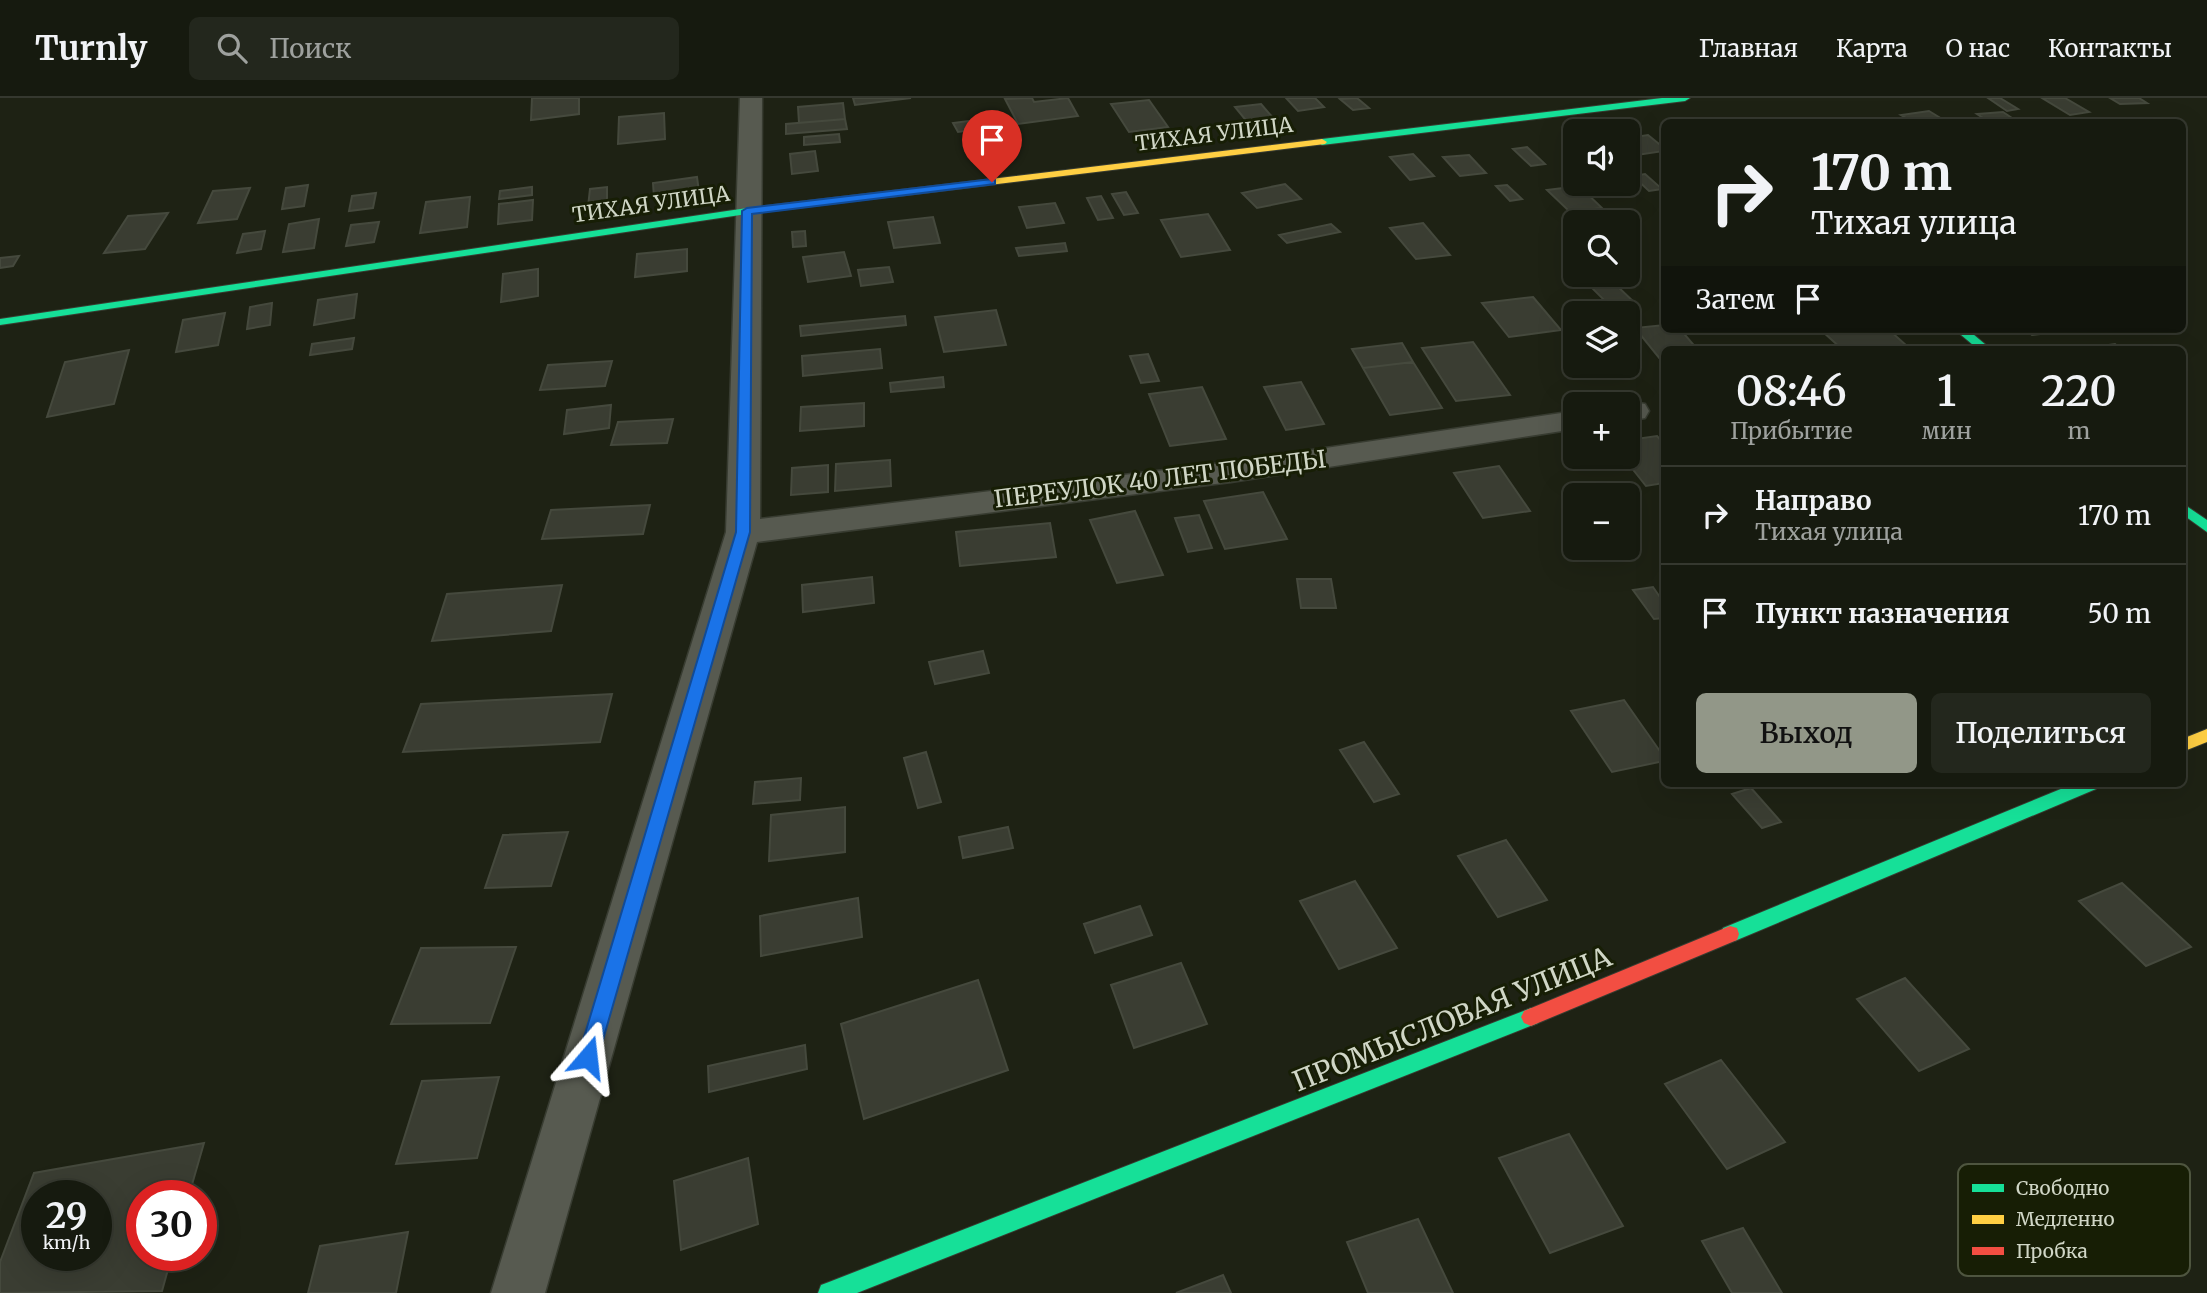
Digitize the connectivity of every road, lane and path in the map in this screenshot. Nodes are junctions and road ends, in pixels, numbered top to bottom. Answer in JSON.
{"nodes":[{"id":1,"x":751,"y":98,"type":"edge"},
{"id":2,"x":1676,"y":98,"type":"edge"},
{"id":3,"x":1692,"y":115,"type":"dead end"},
{"id":4,"x":747,"y":211,"type":"junction"},
{"id":5,"x":0,"y":322,"type":"edge"},
{"id":6,"x":1965,"y":333,"type":"edge"},
{"id":7,"x":1981,"y":346,"type":"edge"},
{"id":8,"x":1563,"y":422,"type":"edge"},
{"id":9,"x":2186,"y":510,"type":"edge"},
{"id":10,"x":2207,"y":527,"type":"edge"},
{"id":11,"x":743,"y":532,"type":"junction"},
{"id":12,"x":2207,"y":735,"type":"edge"},
{"id":13,"x":2186,"y":744,"type":"edge"},
{"id":14,"x":2083,"y":787,"type":"edge"},
{"id":15,"x":518,"y":1293,"type":"edge"},
{"id":16,"x":829,"y":1293,"type":"edge"}],
"edges":[{"from":1,"to":4,"type":"street"},
{"from":2,"to":3,"type":"street"},
{"from":2,"to":4,"type":"street","name":"ТИХАЯ УЛИЦА"},
{"from":4,"to":5,"type":"street","name":"ТИХАЯ УЛИЦА"},
{"from":4,"to":11,"type":"street"},
{"from":6,"to":7,"type":"street"},
{"from":8,"to":11,"type":"street","name":"ПЕРЕУЛОК 40 ЛЕТ ПОБЕДЫ"},
{"from":9,"to":10,"type":"street"},
{"from":11,"to":15,"type":"street"},
{"from":12,"to":13,"type":"street"},
{"from":14,"to":16,"type":"street","name":"ПРОМЫСЛОВАЯ УЛИЦА"}]}
